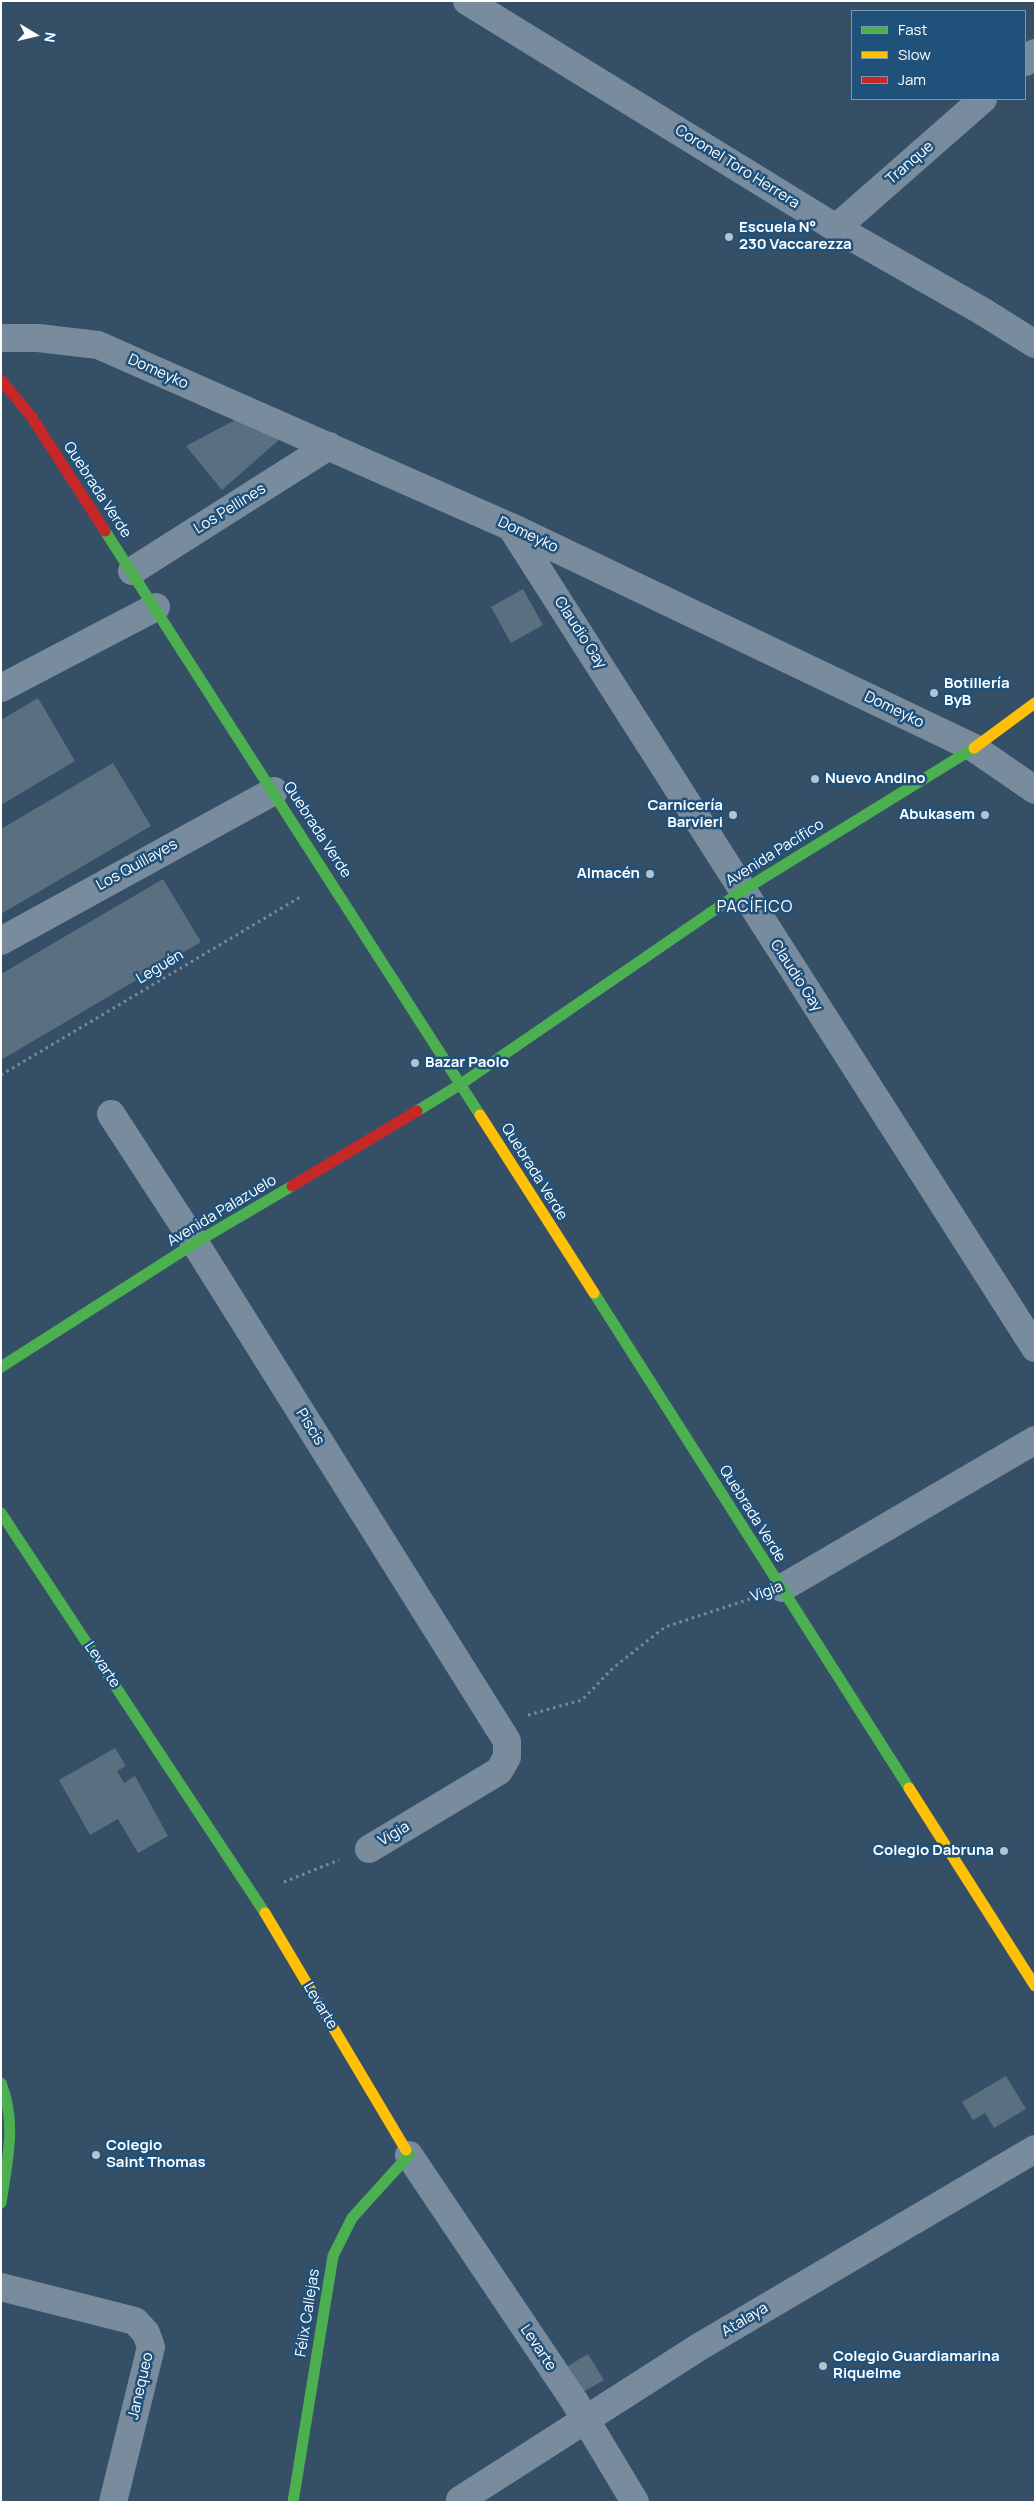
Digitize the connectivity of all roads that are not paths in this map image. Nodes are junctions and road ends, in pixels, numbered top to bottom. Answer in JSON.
{"nodes":[{"id":1,"x":467,"y":1,"type":"edge"},
{"id":2,"x":982,"y":100,"type":"edge"},
{"id":3,"x":836,"y":228,"type":"junction"},
{"id":4,"x":1,"y":338,"type":"edge"},
{"id":5,"x":1035,"y":344,"type":"edge"},
{"id":6,"x":1,"y":380,"type":"edge"},
{"id":7,"x":329,"y":446,"type":"junction"},
{"id":8,"x":511,"y":527,"type":"junction"},
{"id":9,"x":132,"y":571,"type":"junction"},
{"id":10,"x":156,"y":607,"type":"junction"},
{"id":11,"x":1,"y":688,"type":"edge"},
{"id":12,"x":1035,"y":703,"type":"edge"},
{"id":13,"x":974,"y":748,"type":"junction"},
{"id":14,"x":1035,"y":790,"type":"edge"},
{"id":15,"x":274,"y":791,"type":"junction"},
{"id":16,"x":742,"y":890,"type":"junction"},
{"id":17,"x":1,"y":941,"type":"edge"},
{"id":18,"x":460,"y":1084,"type":"junction"},
{"id":19,"x":111,"y":1114,"type":"dead end"},
{"id":20,"x":195,"y":1243,"type":"junction"},
{"id":21,"x":1035,"y":1348,"type":"edge"},
{"id":22,"x":1,"y":1367,"type":"edge"},
{"id":23,"x":1035,"y":1440,"type":"edge"},
{"id":24,"x":1,"y":1513,"type":"edge"},
{"id":25,"x":782,"y":1588,"type":"junction"},
{"id":26,"x":501,"y":1733,"type":"joint"},
{"id":27,"x":368,"y":1849,"type":"road end"},
{"id":28,"x":1035,"y":1986,"type":"edge"},
{"id":29,"x":1,"y":2083,"type":"edge"},
{"id":30,"x":1035,"y":2149,"type":"edge"},
{"id":31,"x":410,"y":2155,"type":"junction"},
{"id":32,"x":1,"y":2203,"type":"edge"},
{"id":33,"x":1,"y":2287,"type":"edge"},
{"id":34,"x":585,"y":2420,"type":"junction"},
{"id":35,"x":460,"y":2500,"type":"dead end"},
{"id":36,"x":113,"y":2502,"type":"edge"},
{"id":37,"x":293,"y":2502,"type":"edge"},
{"id":38,"x":635,"y":2502,"type":"edge"}],
"edges":[{"from":1,"to":3,"type":"street","name":"Coronel Toro Herrera"},
{"from":2,"to":3,"type":"street","name":"Tranque"},
{"from":3,"to":5,"type":"street","name":"Coronel Toro Herrera"},
{"from":4,"to":7,"type":"street","name":"Domeyko"},
{"from":6,"to":9,"type":"main road","name":"Quebrada Verde"},
{"from":7,"to":8,"type":"street","name":"Domeyko"},
{"from":7,"to":9,"type":"street","name":"Los Pellines"},
{"from":8,"to":13,"type":"street","name":"Domeyko"},
{"from":8,"to":16,"type":"street","name":"Claudio Gay"},
{"from":9,"to":10,"type":"main road","name":"Quebrada Verde"},
{"from":10,"to":11,"type":"street"},
{"from":10,"to":15,"type":"main road","name":"Quebrada Verde"},
{"from":12,"to":13,"type":"main road","name":"Avenida Pacífico"},
{"from":13,"to":14,"type":"street","name":"Domeyko"},
{"from":13,"to":16,"type":"main road","name":"Avenida Pacífico"},
{"from":15,"to":17,"type":"street","name":"Los Quillayes"},
{"from":15,"to":18,"type":"main road","name":"Quebrada Verde"},
{"from":16,"to":18,"type":"main road","name":"Avenida Pacífico"},
{"from":16,"to":21,"type":"street","name":"Claudio Gay"},
{"from":18,"to":20,"type":"main road","name":"Avenida Palazuelo"},
{"from":18,"to":25,"type":"main road","name":"Quebrada Verde"},
{"from":19,"to":20,"type":"street","name":"Piscis"},
{"from":20,"to":22,"type":"main road","name":"Avenida Palazuelo"},
{"from":20,"to":26,"type":"street","name":"Piscis"},
{"from":23,"to":25,"type":"street","name":"Vigia"},
{"from":24,"to":31,"type":"main road","name":"Levarte"},
{"from":25,"to":28,"type":"main road","name":"Quebrada Verde"},
{"from":26,"to":27,"type":"street","name":"Vigia"},
{"from":29,"to":32,"type":"main road"},
{"from":30,"to":34,"type":"street","name":"Atalaya"},
{"from":31,"to":34,"type":"street","name":"Levarte"},
{"from":31,"to":37,"type":"main road","name":"Félix Callejas"},
{"from":33,"to":36,"type":"street","name":"Janequeo"},
{"from":34,"to":35,"type":"street","name":"Atalaya"},
{"from":34,"to":38,"type":"street","name":"Levarte"}]}
